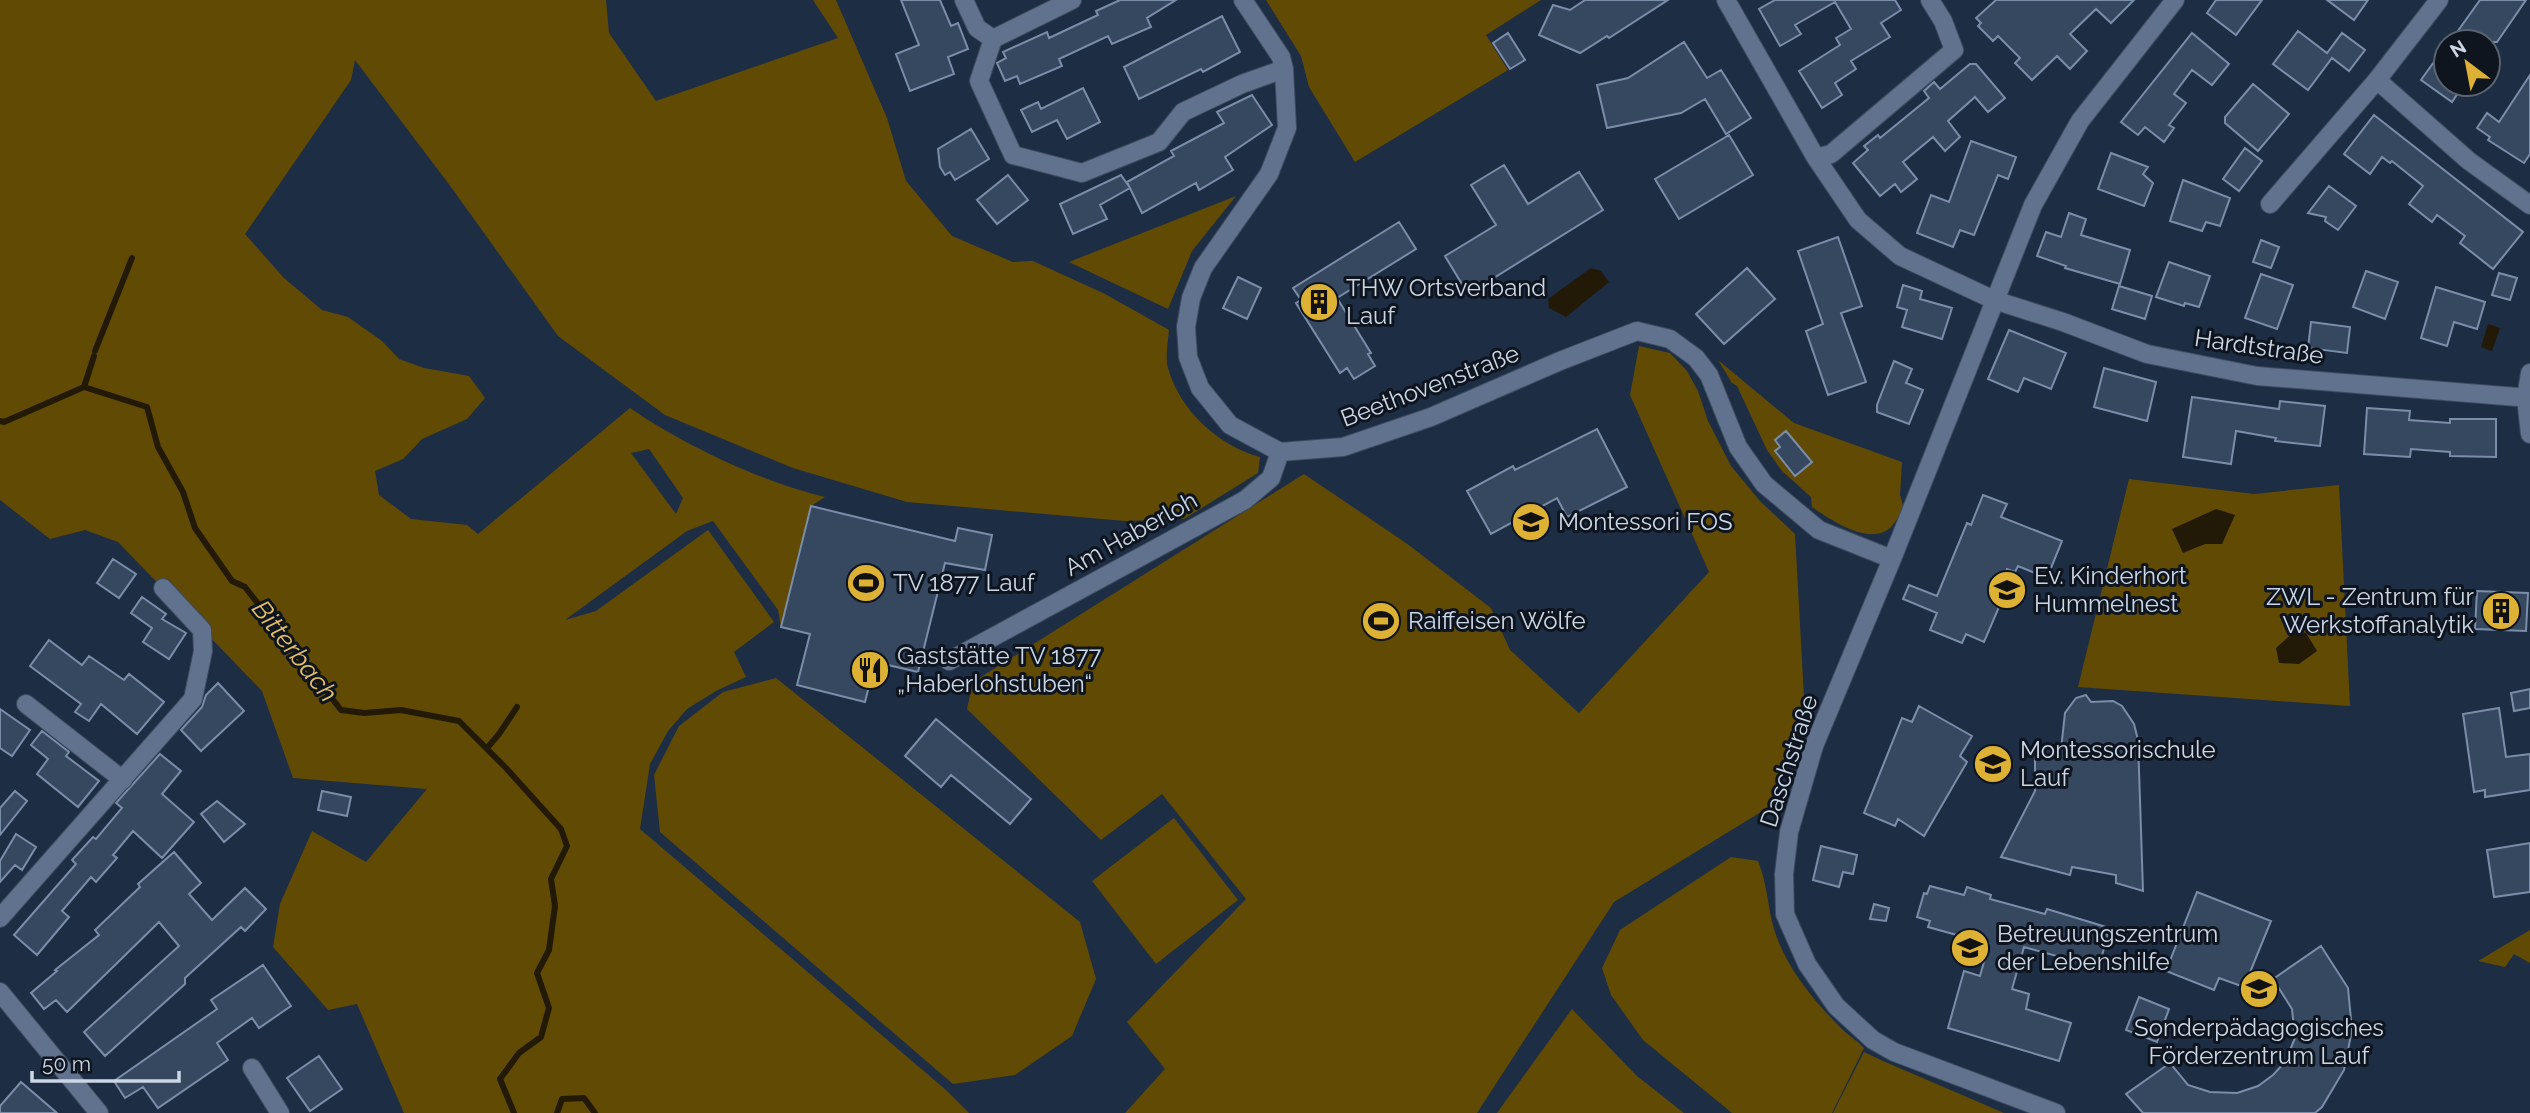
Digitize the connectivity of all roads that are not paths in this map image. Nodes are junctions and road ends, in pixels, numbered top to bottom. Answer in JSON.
{"nodes":[{"id":1,"x":964,"y":0,"type":"edge"},
{"id":2,"x":1072,"y":0,"type":"edge"},
{"id":3,"x":1243,"y":0,"type":"edge"},
{"id":4,"x":1726,"y":0,"type":"edge"},
{"id":5,"x":1930,"y":0,"type":"edge"},
{"id":6,"x":2175,"y":0,"type":"edge"},
{"id":7,"x":2439,"y":0,"type":"edge"},
{"id":8,"x":993,"y":39,"type":"junction"},
{"id":9,"x":1284,"y":69,"type":"junction"},
{"id":10,"x":2377,"y":80,"type":"junction"},
{"id":11,"x":1816,"y":158,"type":"junction"},
{"id":12,"x":2270,"y":204,"type":"dead end"},
{"id":13,"x":2530,"y":205,"type":"edge"},
{"id":14,"x":1994,"y":300,"type":"junction"},
{"id":15,"x":2530,"y":373,"type":"edge"},
{"id":16,"x":2528,"y":398,"type":"edge"},
{"id":17,"x":2530,"y":433,"type":"edge"},
{"id":18,"x":1280,"y":452,"type":"junction"},
{"id":19,"x":1892,"y":559,"type":"junction"},
{"id":20,"x":163,"y":589,"type":"dead end"},
{"id":21,"x":949,"y":661,"type":"dead end"},
{"id":22,"x":26,"y":704,"type":"dead end"},
{"id":23,"x":123,"y":780,"type":"junction"},
{"id":24,"x":0,"y":918,"type":"edge"},
{"id":25,"x":0,"y":992,"type":"edge"},
{"id":26,"x":252,"y":1068,"type":"dead end"},
{"id":27,"x":99,"y":1113,"type":"edge"},
{"id":28,"x":280,"y":1113,"type":"edge"},
{"id":29,"x":2056,"y":1113,"type":"edge"}],
"edges":[{"from":1,"to":8,"type":"street"},
{"from":2,"to":8,"type":"street"},
{"from":3,"to":9,"type":"street"},
{"from":4,"to":11,"type":"street","name":"Hardtstraße"},
{"from":5,"to":11,"type":"street"},
{"from":6,"to":14,"type":"street","name":"Daschstraße"},
{"from":7,"to":10,"type":"street"},
{"from":8,"to":9,"type":"street"},
{"from":9,"to":18,"type":"street"},
{"from":10,"to":12,"type":"street"},
{"from":10,"to":13,"type":"street"},
{"from":11,"to":14,"type":"street","name":"Hardtstraße"},
{"from":14,"to":16,"type":"street","name":"Hardtstraße"},
{"from":14,"to":19,"type":"street","name":"Daschstraße"},
{"from":15,"to":16,"type":"street"},
{"from":16,"to":17,"type":"street"},
{"from":18,"to":19,"type":"street","name":"Beethovenstraße"},
{"from":18,"to":21,"type":"street","name":"Am Haberloh"},
{"from":19,"to":29,"type":"street","name":"Daschstraße"},
{"from":20,"to":23,"type":"street"},
{"from":22,"to":23,"type":"street"},
{"from":23,"to":24,"type":"street"},
{"from":25,"to":27,"type":"street"},
{"from":26,"to":28,"type":"street"}]}
